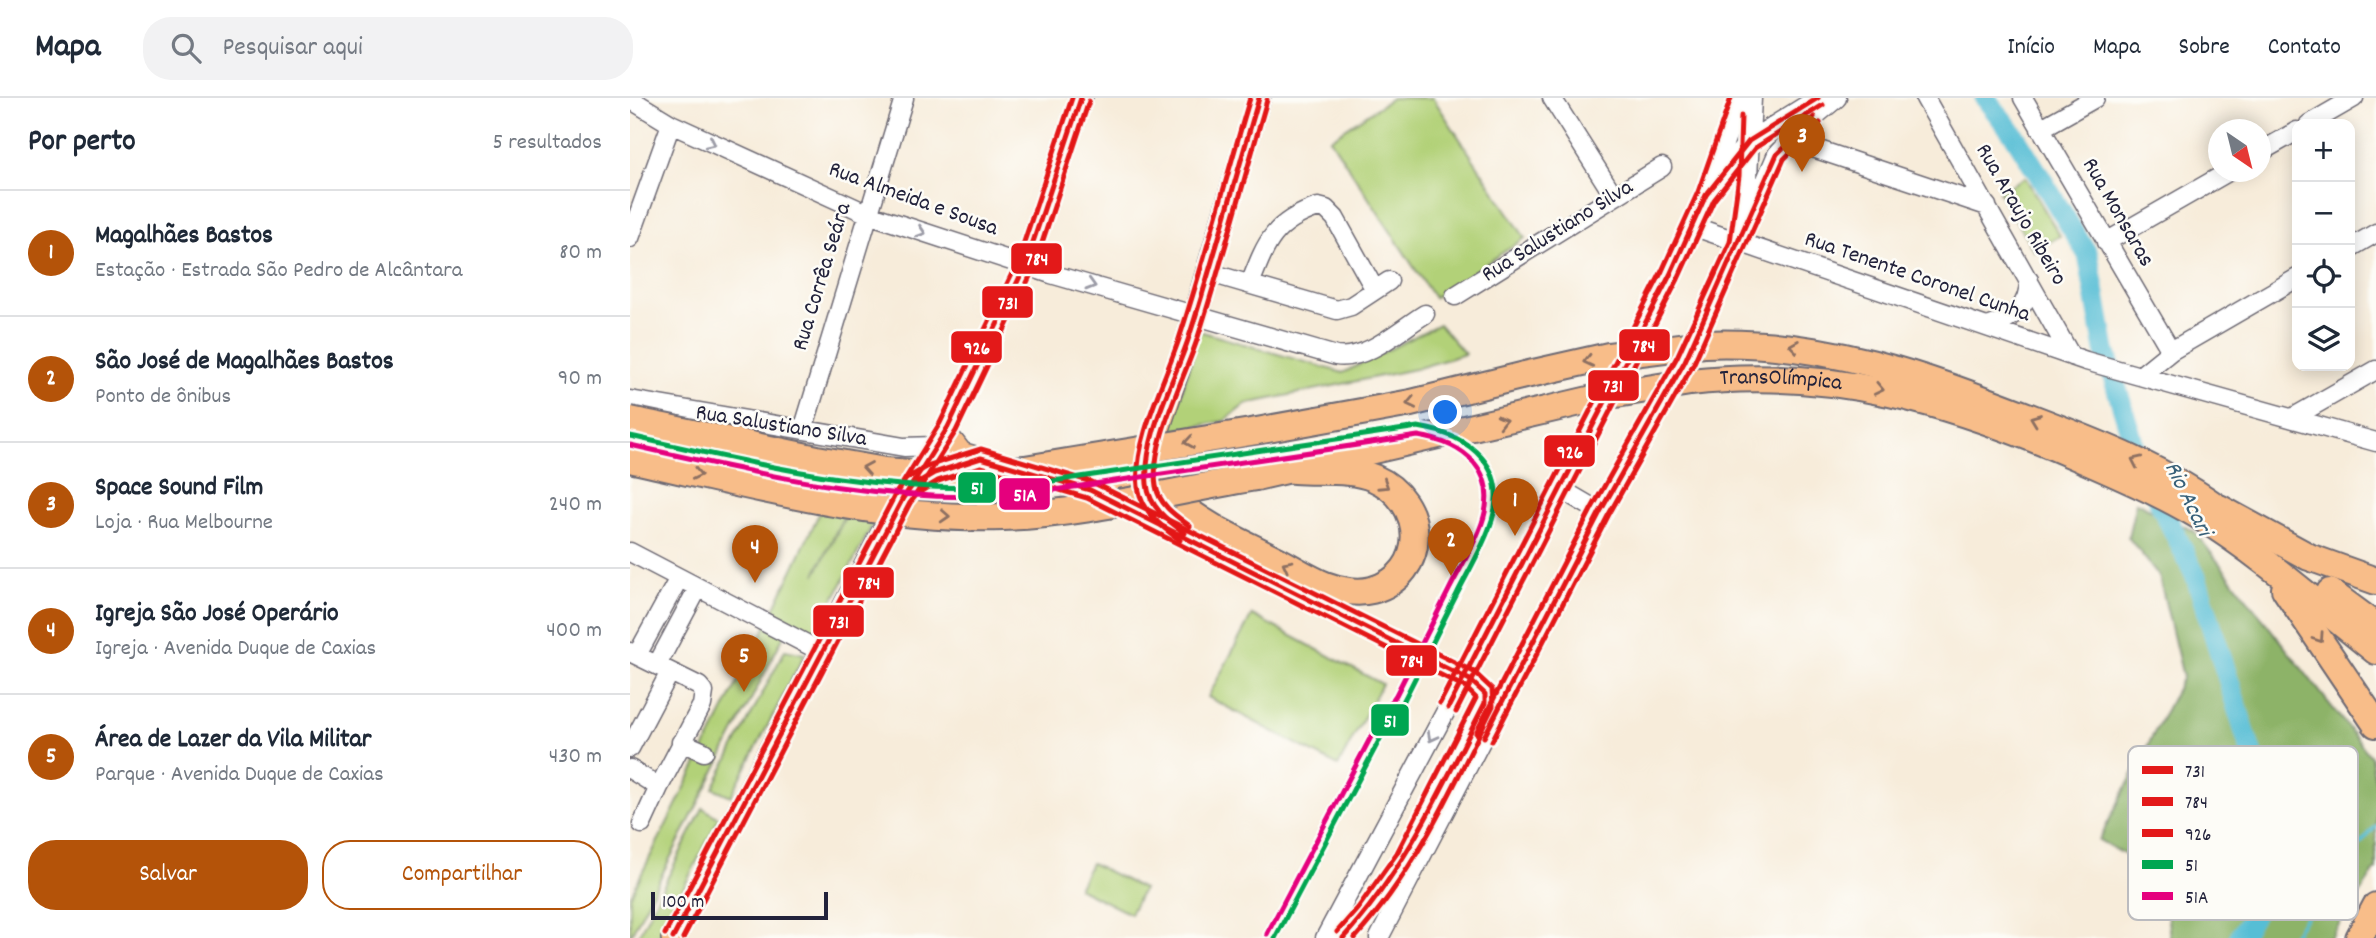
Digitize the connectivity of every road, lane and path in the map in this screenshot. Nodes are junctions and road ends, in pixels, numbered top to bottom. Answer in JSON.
{"nodes":[{"id":1,"x":904,"y":98,"type":"edge"},
{"id":2,"x":1081,"y":98,"type":"edge"},
{"id":3,"x":1259,"y":98,"type":"edge"},
{"id":4,"x":1552,"y":98,"type":"edge"},
{"id":5,"x":1740,"y":98,"type":"edge"},
{"id":6,"x":1752,"y":98,"type":"edge"},
{"id":7,"x":1818,"y":98,"type":"edge"},
{"id":8,"x":1837,"y":98,"type":"edge"},
{"id":9,"x":1925,"y":98,"type":"edge"},
{"id":10,"x":2023,"y":98,"type":"edge"},
{"id":11,"x":2095,"y":98,"type":"edge"},
{"id":12,"x":2354,"y":98,"type":"edge"},
{"id":13,"x":630,"y":99,"type":"edge"},
{"id":14,"x":2318,"y":119,"type":"edge"},
{"id":15,"x":671,"y":124,"type":"junction"},
{"id":16,"x":2040,"y":129,"type":"junction"},
{"id":17,"x":2292,"y":134,"type":"edge"},
{"id":18,"x":1789,"y":140,"type":"junction"},
{"id":19,"x":1748,"y":141,"type":"junction"},
{"id":20,"x":2271,"y":146,"type":"edge"},
{"id":21,"x":1662,"y":167,"type":"dead end"},
{"id":22,"x":2211,"y":182,"type":"edge"},
{"id":23,"x":1706,"y":195,"type":"junction"},
{"id":24,"x":1614,"y":196,"type":"junction"},
{"id":25,"x":1987,"y":206,"type":"junction"},
{"id":26,"x":868,"y":214,"type":"junction"},
{"id":27,"x":1692,"y":226,"type":"junction"},
{"id":28,"x":2376,"y":233,"type":"edge"},
{"id":29,"x":630,"y":238,"type":"edge"},
{"id":30,"x":2106,"y":242,"type":"junction"},
{"id":31,"x":1738,"y":244,"type":"junction"},
{"id":32,"x":2355,"y":245,"type":"edge"},
{"id":33,"x":1025,"y":266,"type":"junction"},
{"id":34,"x":1207,"y":272,"type":"junction"},
{"id":35,"x":2029,"y":280,"type":"junction"},
{"id":36,"x":2292,"y":281,"type":"edge"},
{"id":37,"x":1250,"y":284,"type":"junction"},
{"id":38,"x":1455,"y":296,"type":"dead end"},
{"id":39,"x":1196,"y":314,"type":"junction"},
{"id":40,"x":1425,"y":314,"type":"dead end"},
{"id":41,"x":1988,"y":327,"type":"junction"},
{"id":42,"x":2171,"y":351,"type":"junction"},
{"id":43,"x":2079,"y":359,"type":"junction"},
{"id":44,"x":2376,"y":370,"type":"edge"},
{"id":45,"x":2134,"y":374,"type":"junction"},
{"id":46,"x":630,"y":400,"type":"edge"},
{"id":47,"x":2292,"y":418,"type":"junction"},
{"id":48,"x":630,"y":420,"type":"edge"},
{"id":49,"x":803,"y":430,"type":"junction"},
{"id":50,"x":939,"y":439,"type":"junction"},
{"id":51,"x":2376,"y":442,"type":"edge"},
{"id":52,"x":1149,"y":456,"type":"junction"},
{"id":53,"x":981,"y":458,"type":"junction"},
{"id":54,"x":630,"y":460,"type":"edge"},
{"id":55,"x":1294,"y":470,"type":"junction"},
{"id":56,"x":912,"y":486,"type":"junction"},
{"id":57,"x":1559,"y":488,"type":"junction"},
{"id":58,"x":1090,"y":491,"type":"junction"},
{"id":59,"x":2216,"y":507,"type":"junction"},
{"id":60,"x":1600,"y":512,"type":"junction"},
{"id":61,"x":1195,"y":541,"type":"junction"},
{"id":62,"x":630,"y":553,"type":"edge"},
{"id":63,"x":2265,"y":562,"type":"junction"},
{"id":64,"x":679,"y":578,"type":"junction"},
{"id":65,"x":2376,"y":580,"type":"edge"},
{"id":66,"x":698,"y":588,"type":"junction"},
{"id":67,"x":2376,"y":626,"type":"edge"},
{"id":68,"x":820,"y":650,"type":"junction"},
{"id":69,"x":2376,"y":651,"type":"edge"},
{"id":70,"x":633,"y":654,"type":"edge"},
{"id":71,"x":664,"y":669,"type":"junction"},
{"id":72,"x":2376,"y":724,"type":"edge"},
{"id":73,"x":681,"y":742,"type":"junction"},
{"id":74,"x":630,"y":748,"type":"edge"},
{"id":75,"x":704,"y":752,"type":"dead end"},
{"id":76,"x":630,"y":769,"type":"edge"},
{"id":77,"x":659,"y":786,"type":"junction"},
{"id":78,"x":642,"y":824,"type":"dead end"},
{"id":79,"x":1377,"y":902,"type":"junction"},
{"id":80,"x":2376,"y":906,"type":"edge"},
{"id":81,"x":2376,"y":924,"type":"edge"},
{"id":82,"x":673,"y":938,"type":"edge"},
{"id":83,"x":1325,"y":938,"type":"edge"},
{"id":84,"x":1343,"y":938,"type":"edge"},
{"id":85,"x":1367,"y":938,"type":"edge"},
{"id":86,"x":1379,"y":938,"type":"edge"},
{"id":87,"x":2359,"y":938,"type":"edge"},
{"id":88,"x":2366,"y":938,"type":"edge"}],
"edges":[{"from":1,"to":26,"type":"street","name":"Rua Corrêa Seára"},
{"from":2,"to":33,"type":"main road"},
{"from":3,"to":34,"type":"main road"},
{"from":4,"to":24,"type":"street"},
{"from":5,"to":23,"type":"street"},
{"from":6,"to":19,"type":"street"},
{"from":7,"to":19,"type":"street"},
{"from":8,"to":18,"type":"street"},
{"from":9,"to":25,"type":"street","name":"Rua Araujo Ribeiro"},
{"from":10,"to":16,"type":"street","name":"Rua Monsaras"},
{"from":11,"to":16,"type":"street"},
{"from":12,"to":14,"type":"street"},
{"from":13,"to":15,"type":"street","name":"Rua Almeida e Sousa"},
{"from":15,"to":26,"type":"street","name":"Rua Almeida e Sousa","one_way":true},
{"from":15,"to":29,"type":"street"},
{"from":16,"to":30,"type":"street","name":"Rua Monsaras"},
{"from":17,"to":20,"type":"street"},
{"from":18,"to":25,"type":"street"},
{"from":18,"to":31,"type":"street"},
{"from":19,"to":23,"type":"street"},
{"from":19,"to":31,"type":"street"},
{"from":21,"to":24,"type":"street","name":"Rua Salustiano Silva"},
{"from":22,"to":30,"type":"street"},
{"from":23,"to":27,"type":"street"},
{"from":24,"to":38,"type":"street","name":"Rua Salustiano Silva"},
{"from":25,"to":35,"type":"street","name":"Rua Araujo Ribeiro"},
{"from":26,"to":33,"type":"street","name":"Rua Almeida e Sousa","one_way":true},
{"from":26,"to":49,"type":"street","name":"Rua Corrêa Seára"},
{"from":27,"to":31,"type":"street","name":"Rua Tenente Coronel Cunha"},
{"from":27,"to":57,"type":"street"},
{"from":28,"to":32,"type":"street"},
{"from":30,"to":42,"type":"street","name":"Rua Monsaras"},
{"from":31,"to":41,"type":"street","name":"Rua Tenente Coronel Cunha"},
{"from":31,"to":60,"type":"street"},
{"from":33,"to":39,"type":"street","name":"Rua Almeida e Sousa","one_way":true},
{"from":33,"to":50,"type":"main road"},
{"from":34,"to":37,"type":"street"},
{"from":34,"to":39,"type":"main road"},
{"from":35,"to":41,"type":"street"},
{"from":35,"to":43,"type":"street","name":"Rua Araujo Ribeiro"},
{"from":36,"to":42,"type":"street"},
{"from":37,"to":37,"type":"street"},
{"from":39,"to":40,"type":"street","name":"Rua Almeida e Sousa"},
{"from":39,"to":52,"type":"main road"},
{"from":41,"to":43,"type":"street","name":"Rua Tenente Coronel Cunha"},
{"from":42,"to":45,"type":"street"},
{"from":43,"to":45,"type":"street","name":"Rua Tenente Coronel Cunha"},
{"from":44,"to":47,"type":"street"},
{"from":45,"to":47,"type":"street","name":"Rua Tenente Coronel Cunha"},
{"from":46,"to":49,"type":"street","name":"Rua Salustiano Silva"},
{"from":47,"to":51,"type":"street","name":"Rua Tenente Coronel Cunha"},
{"from":59,"to":48,"type":"highway","name":"TransOlímpica","one_way":true,"bridge":true},
{"from":49,"to":50,"type":"street","name":"Rua Salustiano Silva"},
{"from":50,"to":53,"type":"main road"},
{"from":50,"to":56,"type":"main road"},
{"from":55,"to":52,"type":"highway","one_way":true},
{"from":52,"to":58,"type":"main road"},
{"from":52,"to":61,"type":"street"},
{"from":53,"to":56,"type":"main road"},
{"from":53,"to":58,"type":"main road"},
{"from":54,"to":55,"type":"highway","name":"TransOlímpica","one_way":true,"bridge":true},
{"from":55,"to":63,"type":"highway","name":"TransOlímpica","one_way":true,"bridge":true},
{"from":56,"to":68,"type":"main road"},
{"from":57,"to":60,"type":"street"},
{"from":57,"to":83,"type":"street","one_way":true},
{"from":58,"to":61,"type":"street"},
{"from":59,"to":65,"type":"highway"},
{"from":59,"to":67,"type":"highway","name":"TransOlímpica"},
{"from":60,"to":86,"type":"street"},
{"from":61,"to":79,"type":"street","bridge":true},
{"from":62,"to":64,"type":"street"},
{"from":63,"to":69,"type":"highway","name":"TransOlímpica"},
{"from":63,"to":72,"type":"highway","one_way":true},
{"from":64,"to":66,"type":"street"},
{"from":64,"to":70,"type":"street"},
{"from":66,"to":68,"type":"street"},
{"from":66,"to":71,"type":"street"},
{"from":68,"to":82,"type":"main road"},
{"from":70,"to":71,"type":"street"},
{"from":71,"to":73,"type":"street"},
{"from":71,"to":74,"type":"street"},
{"from":73,"to":75,"type":"street"},
{"from":73,"to":77,"type":"street"},
{"from":76,"to":77,"type":"street"},
{"from":77,"to":78,"type":"street"},
{"from":79,"to":84,"type":"street"},
{"from":79,"to":85,"type":"street"},
{"from":80,"to":87,"type":"highway"},
{"from":81,"to":88,"type":"highway"}]}
